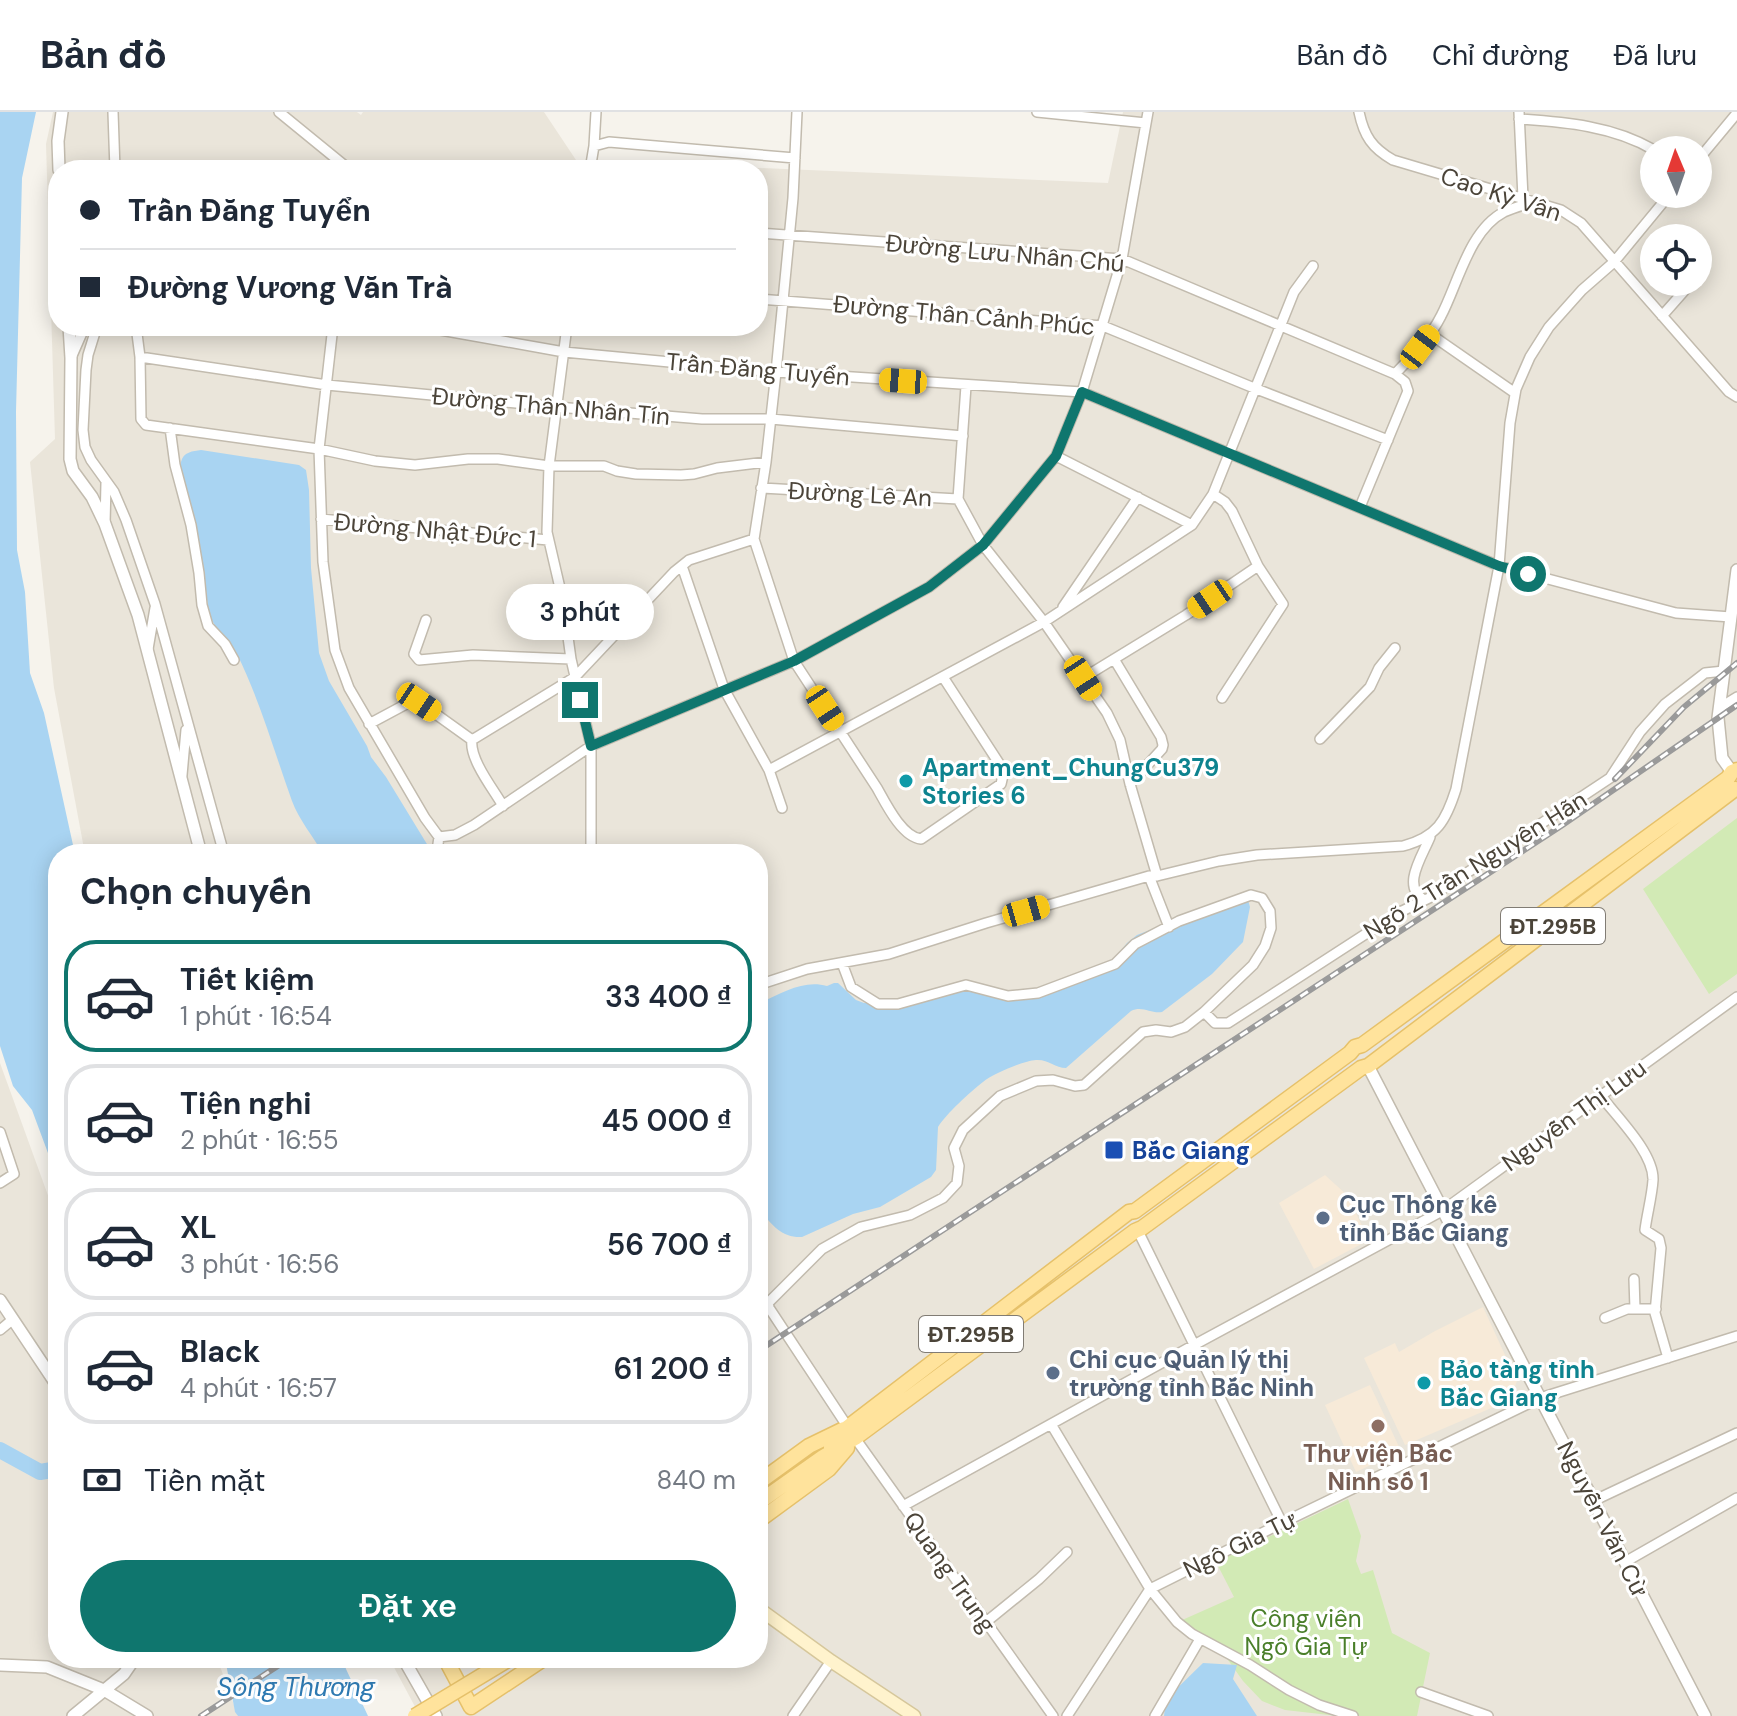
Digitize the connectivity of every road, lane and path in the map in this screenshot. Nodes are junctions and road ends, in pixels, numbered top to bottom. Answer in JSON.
{"nodes":[{"id":1,"x":62,"y":112,"type":"edge"},
{"id":2,"x":113,"y":112,"type":"edge"},
{"id":3,"x":279,"y":112,"type":"edge"},
{"id":4,"x":596,"y":112,"type":"edge"},
{"id":5,"x":797,"y":112,"type":"edge"},
{"id":6,"x":1037,"y":112,"type":"edge"},
{"id":7,"x":1148,"y":112,"type":"edge"},
{"id":8,"x":1359,"y":112,"type":"edge"},
{"id":9,"x":1737,"y":113,"type":"edge"},
{"id":10,"x":1519,"y":116,"type":"edge"},
{"id":11,"x":1146,"y":123,"type":"junction"},
{"id":12,"x":1640,"y":142,"type":"edge"},
{"id":13,"x":1712,"y":143,"type":"edge"},
{"id":14,"x":594,"y":146,"type":"junction"},
{"id":15,"x":795,"y":158,"type":"junction"},
{"id":16,"x":59,"y":160,"type":"edge"},
{"id":17,"x":115,"y":160,"type":"edge"},
{"id":18,"x":338,"y":160,"type":"edge"},
{"id":19,"x":592,"y":160,"type":"edge"},
{"id":20,"x":1528,"y":200,"type":"junction"},
{"id":21,"x":1658,"y":208,"type":"edge"},
{"id":22,"x":768,"y":234,"type":"edge"},
{"id":23,"x":789,"y":235,"type":"junction"},
{"id":24,"x":1122,"y":259,"type":"junction"},
{"id":25,"x":1614,"y":262,"type":"junction"},
{"id":26,"x":1313,"y":266,"type":"dead end"},
{"id":27,"x":1680,"y":296,"type":"edge"},
{"id":28,"x":768,"y":300,"type":"edge"},
{"id":29,"x":782,"y":301,"type":"junction"},
{"id":30,"x":1662,"y":316,"type":"junction"},
{"id":31,"x":1103,"y":326,"type":"junction"},
{"id":32,"x":1280,"y":326,"type":"junction"},
{"id":33,"x":1430,"y":334,"type":"junction"},
{"id":34,"x":70,"y":336,"type":"edge"},
{"id":35,"x":81,"y":336,"type":"edge"},
{"id":36,"x":94,"y":336,"type":"edge"},
{"id":37,"x":137,"y":336,"type":"edge"},
{"id":38,"x":332,"y":336,"type":"edge"},
{"id":39,"x":474,"y":336,"type":"edge"},
{"id":40,"x":566,"y":336,"type":"edge"},
{"id":41,"x":564,"y":352,"type":"junction"},
{"id":42,"x":140,"y":357,"type":"junction"},
{"id":43,"x":71,"y":358,"type":"junction"},
{"id":44,"x":776,"y":372,"type":"junction"},
{"id":45,"x":1395,"y":374,"type":"junction"},
{"id":46,"x":327,"y":385,"type":"junction"},
{"id":47,"x":966,"y":386,"type":"junction"},
{"id":48,"x":1254,"y":388,"type":"junction"},
{"id":49,"x":1082,"y":392,"type":"junction"},
{"id":50,"x":1515,"y":393,"type":"junction"},
{"id":51,"x":1737,"y":397,"type":"edge"},
{"id":52,"x":557,"y":407,"type":"junction"},
{"id":53,"x":771,"y":419,"type":"junction"},
{"id":54,"x":170,"y":428,"type":"junction"},
{"id":55,"x":963,"y":436,"type":"junction"},
{"id":56,"x":1388,"y":440,"type":"junction"},
{"id":57,"x":319,"y":449,"type":"junction"},
{"id":58,"x":1228,"y":453,"type":"junction"},
{"id":59,"x":1056,"y":456,"type":"junction"},
{"id":60,"x":766,"y":462,"type":"junction"},
{"id":61,"x":549,"y":466,"type":"junction"},
{"id":62,"x":106,"y":481,"type":"junction"},
{"id":63,"x":761,"y":488,"type":"junction"},
{"id":64,"x":1213,"y":494,"type":"junction"},
{"id":65,"x":1138,"y":497,"type":"junction"},
{"id":66,"x":958,"y":499,"type":"junction"},
{"id":67,"x":1360,"y":507,"type":"junction"},
{"id":68,"x":321,"y":519,"type":"junction"},
{"id":69,"x":105,"y":524,"type":"junction"},
{"id":70,"x":1192,"y":525,"type":"junction"},
{"id":71,"x":754,"y":539,"type":"junction"},
{"id":72,"x":548,"y":540,"type":"junction"},
{"id":73,"x":983,"y":545,"type":"junction"},
{"id":74,"x":682,"y":566,"type":"junction"},
{"id":75,"x":1258,"y":566,"type":"junction"},
{"id":76,"x":1499,"y":566,"type":"junction"},
{"id":77,"x":1737,"y":570,"type":"edge"},
{"id":78,"x":155,"y":604,"type":"junction"},
{"id":79,"x":1059,"y":613,"type":"junction"},
{"id":80,"x":1731,"y":617,"type":"junction"},
{"id":81,"x":426,"y":620,"type":"dead end"},
{"id":82,"x":1044,"y":622,"type":"junction"},
{"id":83,"x":1395,"y":648,"type":"dead end"},
{"id":84,"x":148,"y":652,"type":"junction"},
{"id":85,"x":571,"y":659,"type":"junction"},
{"id":86,"x":1114,"y":659,"type":"junction"},
{"id":87,"x":234,"y":660,"type":"dead end"},
{"id":88,"x":794,"y":661,"type":"junction"},
{"id":89,"x":1724,"y":671,"type":"junction"},
{"id":90,"x":575,"y":677,"type":"junction"},
{"id":91,"x":943,"y":677,"type":"junction"},
{"id":92,"x":1083,"y":678,"type":"junction"},
{"id":93,"x":724,"y":689,"type":"junction"},
{"id":94,"x":1737,"y":697,"type":"edge"},
{"id":95,"x":1222,"y":698,"type":"dead end"},
{"id":96,"x":1719,"y":708,"type":"junction"},
{"id":97,"x":187,"y":721,"type":"junction"},
{"id":98,"x":369,"y":724,"type":"junction"},
{"id":99,"x":841,"y":732,"type":"junction"},
{"id":100,"x":1320,"y":739,"type":"dead end"},
{"id":101,"x":472,"y":740,"type":"junction"},
{"id":102,"x":591,"y":746,"type":"junction"},
{"id":103,"x":769,"y":770,"type":"junction"},
{"id":104,"x":181,"y":778,"type":"junction"},
{"id":105,"x":1734,"y":780,"type":"edge"},
{"id":106,"x":1130,"y":784,"type":"junction"},
{"id":107,"x":503,"y":806,"type":"junction"},
{"id":108,"x":782,"y":808,"type":"dead end"},
{"id":109,"x":1431,"y":833,"type":"junction"},
{"id":110,"x":439,"y":837,"type":"junction"},
{"id":111,"x":198,"y":844,"type":"edge"},
{"id":112,"x":221,"y":844,"type":"edge"},
{"id":113,"x":439,"y":844,"type":"edge"},
{"id":114,"x":591,"y":844,"type":"edge"},
{"id":115,"x":1153,"y":876,"type":"junction"},
{"id":116,"x":1424,"y":900,"type":"junction"},
{"id":117,"x":1169,"y":927,"type":"junction"},
{"id":118,"x":842,"y":963,"type":"junction"},
{"id":119,"x":768,"y":982,"type":"edge"},
{"id":120,"x":1737,"y":997,"type":"edge"},
{"id":121,"x":1204,"y":1012,"type":"junction"},
{"id":122,"x":1356,"y":1049,"type":"junction"},
{"id":123,"x":1366,"y":1065,"type":"junction"},
{"id":124,"x":1601,"y":1096,"type":"junction"},
{"id":125,"x":0,"y":1132,"type":"edge"},
{"id":126,"x":0,"y":1183,"type":"edge"},
{"id":127,"x":1442,"y":1211,"type":"junction"},
{"id":128,"x":1130,"y":1214,"type":"junction"},
{"id":129,"x":1139,"y":1229,"type":"junction"},
{"id":130,"x":1634,"y":1279,"type":"dead end"},
{"id":131,"x":0,"y":1300,"type":"edge"},
{"id":132,"x":768,"y":1306,"type":"joint"},
{"id":133,"x":1635,"y":1309,"type":"junction"},
{"id":134,"x":1656,"y":1309,"type":"junction"},
{"id":135,"x":1605,"y":1318,"type":"dead end"},
{"id":136,"x":12,"y":1320,"type":"junction"},
{"id":137,"x":0,"y":1330,"type":"edge"},
{"id":138,"x":1737,"y":1336,"type":"edge"},
{"id":139,"x":1194,"y":1345,"type":"junction"},
{"id":140,"x":1668,"y":1358,"type":"junction"},
{"id":141,"x":48,"y":1372,"type":"edge"},
{"id":142,"x":1540,"y":1398,"type":"junction"},
{"id":143,"x":1051,"y":1424,"type":"junction"},
{"id":144,"x":852,"y":1433,"type":"junction"},
{"id":145,"x":1737,"y":1433,"type":"edge"},
{"id":146,"x":768,"y":1476,"type":"edge"},
{"id":147,"x":768,"y":1496,"type":"edge"},
{"id":148,"x":1737,"y":1498,"type":"edge"},
{"id":149,"x":1593,"y":1501,"type":"junction"},
{"id":150,"x":903,"y":1506,"type":"junction"},
{"id":151,"x":768,"y":1514,"type":"edge"},
{"id":152,"x":1282,"y":1523,"type":"junction"},
{"id":153,"x":1067,"y":1552,"type":"dead end"},
{"id":154,"x":1625,"y":1562,"type":"junction"},
{"id":155,"x":1150,"y":1589,"type":"junction"},
{"id":156,"x":768,"y":1615,"type":"edge"},
{"id":157,"x":986,"y":1622,"type":"junction"},
{"id":158,"x":1200,"y":1639,"type":"junction"},
{"id":159,"x":831,"y":1661,"type":"junction"},
{"id":160,"x":0,"y":1665,"type":"edge"},
{"id":161,"x":48,"y":1667,"type":"edge"},
{"id":162,"x":49,"y":1668,"type":"edge"},
{"id":163,"x":128,"y":1668,"type":"edge"},
{"id":164,"x":409,"y":1668,"type":"edge"},
{"id":165,"x":450,"y":1668,"type":"edge"},
{"id":166,"x":459,"y":1668,"type":"edge"},
{"id":167,"x":494,"y":1668,"type":"edge"},
{"id":168,"x":531,"y":1668,"type":"edge"},
{"id":169,"x":104,"y":1690,"type":"junction"},
{"id":170,"x":1421,"y":1692,"type":"dead end"},
{"id":171,"x":472,"y":1709,"type":"edge"},
{"id":172,"x":1476,"y":1714,"type":"edge"},
{"id":173,"x":73,"y":1716,"type":"edge"},
{"id":174,"x":147,"y":1716,"type":"edge"},
{"id":175,"x":415,"y":1716,"type":"edge"},
{"id":176,"x":436,"y":1716,"type":"edge"},
{"id":177,"x":793,"y":1716,"type":"edge"},
{"id":178,"x":914,"y":1716,"type":"edge"},
{"id":179,"x":1053,"y":1716,"type":"edge"},
{"id":180,"x":1067,"y":1716,"type":"edge"},
{"id":181,"x":1155,"y":1716,"type":"edge"},
{"id":182,"x":1353,"y":1716,"type":"edge"},
{"id":183,"x":1488,"y":1716,"type":"edge"},
{"id":184,"x":1705,"y":1716,"type":"edge"}],
"edges":[{"from":1,"to":16,"type":"street"},
{"from":2,"to":17,"type":"street"},
{"from":3,"to":18,"type":"street"},
{"from":4,"to":14,"type":"street"},
{"from":5,"to":15,"type":"street"},
{"from":6,"to":11,"type":"street"},
{"from":7,"to":11,"type":"street"},
{"from":8,"to":20,"type":"street","name":"Cao Kỳ Vân"},
{"from":9,"to":13,"type":"street"},
{"from":10,"to":12,"type":"street"},
{"from":10,"to":20,"type":"street"},
{"from":11,"to":24,"type":"street"},
{"from":14,"to":15,"type":"street"},
{"from":14,"to":19,"type":"street"},
{"from":15,"to":23,"type":"street"},
{"from":20,"to":25,"type":"street","name":"Cao Kỳ Vân"},
{"from":20,"to":33,"type":"street"},
{"from":21,"to":25,"type":"street"},
{"from":22,"to":23,"type":"street","name":"Đường Lưu Nhân Chú"},
{"from":23,"to":24,"type":"street","name":"Đường Lưu Nhân Chú"},
{"from":23,"to":29,"type":"street"},
{"from":24,"to":31,"type":"street"},
{"from":24,"to":32,"type":"street","name":"Đường Lưu Nhân Chú"},
{"from":25,"to":30,"type":"street","name":"Cao Kỳ Vân"},
{"from":25,"to":50,"type":"street"},
{"from":26,"to":32,"type":"street"},
{"from":27,"to":30,"type":"street"},
{"from":28,"to":29,"type":"street","name":"Đường Thân Cảnh Phúc"},
{"from":29,"to":31,"type":"street","name":"Đường Thân Cảnh Phúc"},
{"from":29,"to":44,"type":"street"},
{"from":30,"to":51,"type":"street","name":"Cao Kỳ Vân"},
{"from":31,"to":48,"type":"street","name":"Đường Thân Cảnh Phúc"},
{"from":31,"to":49,"type":"street"},
{"from":32,"to":45,"type":"street","name":"Đường Lưu Nhân Chú"},
{"from":32,"to":48,"type":"street"},
{"from":33,"to":45,"type":"street"},
{"from":33,"to":50,"type":"street"},
{"from":34,"to":43,"type":"street"},
{"from":35,"to":43,"type":"street"},
{"from":36,"to":62,"type":"street"},
{"from":37,"to":42,"type":"street"},
{"from":38,"to":46,"type":"street"},
{"from":39,"to":41,"type":"street","name":"Trần Đăng Tuyển"},
{"from":40,"to":41,"type":"street"},
{"from":41,"to":44,"type":"street","name":"Trần Đăng Tuyển"},
{"from":41,"to":52,"type":"street"},
{"from":42,"to":46,"type":"street","name":"Đường Thân Nhân Tín"},
{"from":42,"to":54,"type":"street","name":"Đường Lê An"},
{"from":43,"to":69,"type":"street"},
{"from":44,"to":47,"type":"street","name":"Trần Đăng Tuyển"},
{"from":44,"to":53,"type":"street"},
{"from":45,"to":56,"type":"street"},
{"from":46,"to":52,"type":"street","name":"Đường Thân Nhân Tín"},
{"from":46,"to":57,"type":"street"},
{"from":47,"to":49,"type":"street","name":"Trần Đăng Tuyển"},
{"from":47,"to":55,"type":"street"},
{"from":48,"to":56,"type":"street","name":"Đường Thân Cảnh Phúc"},
{"from":48,"to":58,"type":"street"},
{"from":49,"to":58,"type":"street","name":"Trần Đăng Tuyển"},
{"from":49,"to":59,"type":"street"},
{"from":50,"to":76,"type":"street"},
{"from":52,"to":53,"type":"street","name":"Đường Thân Nhân Tín"},
{"from":52,"to":61,"type":"street"},
{"from":53,"to":55,"type":"street","name":"Đường Thân Nhân Tín"},
{"from":53,"to":60,"type":"street"},
{"from":54,"to":57,"type":"street","name":"Đường Lê An"},
{"from":54,"to":87,"type":"street"},
{"from":55,"to":66,"type":"street"},
{"from":56,"to":67,"type":"street"},
{"from":57,"to":61,"type":"street","name":"Đường Lê An"},
{"from":57,"to":68,"type":"street"},
{"from":58,"to":64,"type":"street"},
{"from":58,"to":67,"type":"street","name":"Trần Đăng Tuyển"},
{"from":59,"to":65,"type":"street"},
{"from":59,"to":73,"type":"street"},
{"from":60,"to":61,"type":"street","name":"Đường Lê An"},
{"from":60,"to":63,"type":"street"},
{"from":61,"to":72,"type":"street"},
{"from":62,"to":69,"type":"street"},
{"from":62,"to":78,"type":"street"},
{"from":63,"to":66,"type":"street","name":"Đường Lê An"},
{"from":63,"to":71,"type":"street"},
{"from":64,"to":70,"type":"street"},
{"from":64,"to":75,"type":"street"},
{"from":65,"to":70,"type":"street"},
{"from":65,"to":79,"type":"street"},
{"from":66,"to":73,"type":"street","name":"Đường Lê An"},
{"from":67,"to":76,"type":"street","name":"Trần Đăng Tuyển"},
{"from":68,"to":72,"type":"street","name":"Đường Nhật Đức 1"},
{"from":68,"to":98,"type":"street"},
{"from":69,"to":84,"type":"street"},
{"from":70,"to":79,"type":"street"},
{"from":71,"to":74,"type":"street"},
{"from":71,"to":88,"type":"street"},
{"from":72,"to":85,"type":"street"},
{"from":73,"to":82,"type":"street","name":"Đường Lê An"},
{"from":73,"to":88,"type":"street"},
{"from":74,"to":90,"type":"street"},
{"from":74,"to":93,"type":"street"},
{"from":75,"to":86,"type":"street"},
{"from":75,"to":95,"type":"street"},
{"from":76,"to":80,"type":"street","name":"Trần Đăng Tuyển"},
{"from":76,"to":109,"type":"street"},
{"from":77,"to":80,"type":"street"},
{"from":78,"to":84,"type":"street"},
{"from":78,"to":97,"type":"street"},
{"from":79,"to":82,"type":"street"},
{"from":80,"to":89,"type":"street"},
{"from":81,"to":85,"type":"street"},
{"from":82,"to":91,"type":"street"},
{"from":82,"to":92,"type":"street","name":"Đường Lê An"},
{"from":83,"to":100,"type":"street"},
{"from":84,"to":104,"type":"street"},
{"from":85,"to":90,"type":"street"},
{"from":86,"to":92,"type":"street"},
{"from":86,"to":106,"type":"street"},
{"from":88,"to":93,"type":"street"},
{"from":88,"to":99,"type":"street"},
{"from":89,"to":96,"type":"street"},
{"from":89,"to":116,"type":"street","name":"Ngõ 2 Trần Nguyên Hãn"},
{"from":90,"to":101,"type":"street"},
{"from":90,"to":102,"type":"street"},
{"from":91,"to":99,"type":"street"},
{"from":91,"to":99,"type":"street"},
{"from":92,"to":106,"type":"street","name":"Đường Lê An"},
{"from":93,"to":102,"type":"street"},
{"from":93,"to":103,"type":"street"},
{"from":94,"to":96,"type":"street"},
{"from":96,"to":105,"type":"street"},
{"from":97,"to":104,"type":"street"},
{"from":97,"to":112,"type":"street"},
{"from":98,"to":101,"type":"street"},
{"from":98,"to":110,"type":"street"},
{"from":99,"to":103,"type":"street"},
{"from":101,"to":107,"type":"street"},
{"from":102,"to":107,"type":"street"},
{"from":102,"to":114,"type":"street"},
{"from":103,"to":108,"type":"street"},
{"from":104,"to":111,"type":"street"},
{"from":105,"to":122,"type":"main road","number":"ĐT.295B"},
{"from":105,"to":123,"type":"main road","number":"ĐT.295B"},
{"from":106,"to":115,"type":"street","name":"Đường Lê An"},
{"from":107,"to":110,"type":"street"},
{"from":109,"to":115,"type":"street"},
{"from":109,"to":116,"type":"street"},
{"from":110,"to":113,"type":"street"},
{"from":115,"to":117,"type":"street","name":"Đường Lê An"},
{"from":115,"to":118,"type":"street"},
{"from":116,"to":121,"type":"street","name":"Ngõ 2 Trần Nguyên Hãn"},
{"from":117,"to":118,"type":"street"},
{"from":117,"to":121,"type":"street"},
{"from":118,"to":119,"type":"street"},
{"from":120,"to":124,"type":"street","name":"Nguyễn Thị Lưu"},
{"from":121,"to":132,"type":"street"},
{"from":122,"to":123,"type":"main road"},
{"from":122,"to":128,"type":"main road","number":"ĐT.295B"},
{"from":123,"to":127,"type":"street","name":"Nguyễn Văn Cừ"},
{"from":123,"to":129,"type":"main road","number":"ĐT.295B"},
{"from":124,"to":127,"type":"street","name":"Nguyễn Thị Lưu"},
{"from":124,"to":134,"type":"street"},
{"from":125,"to":126,"type":"street"},
{"from":127,"to":139,"type":"street","name":"Nguyễn Thị Lưu"},
{"from":127,"to":142,"type":"street","name":"Nguyễn Văn Cừ"},
{"from":128,"to":129,"type":"main road"},
{"from":128,"to":144,"type":"main road","number":"ĐT.295B"},
{"from":129,"to":139,"type":"street"},
{"from":129,"to":144,"type":"main road","number":"ĐT.295B"},
{"from":130,"to":133,"type":"street"},
{"from":131,"to":136,"type":"street"},
{"from":132,"to":144,"type":"street","name":"Quang Trung"},
{"from":133,"to":134,"type":"street"},
{"from":133,"to":135,"type":"street"},
{"from":134,"to":140,"type":"street"},
{"from":136,"to":137,"type":"street"},
{"from":136,"to":141,"type":"street"},
{"from":138,"to":140,"type":"street","name":"Ngô Gia Tự"},
{"from":139,"to":143,"type":"street","name":"Nguyễn Thị Lưu"},
{"from":139,"to":152,"type":"street"},
{"from":140,"to":142,"type":"street","name":"Ngô Gia Tự"},
{"from":142,"to":149,"type":"street","name":"Nguyễn Văn Cừ"},
{"from":142,"to":152,"type":"street","name":"Ngô Gia Tự"},
{"from":143,"to":150,"type":"street","name":"Nguyễn Thị Lưu"},
{"from":143,"to":155,"type":"street"},
{"from":144,"to":146,"type":"main road"},
{"from":144,"to":147,"type":"main road","number":"ĐT.295B"},
{"from":144,"to":150,"type":"street","name":"Quang Trung"},
{"from":144,"to":151,"type":"main road"},
{"from":145,"to":149,"type":"street"},
{"from":148,"to":154,"type":"street"},
{"from":149,"to":154,"type":"street","name":"Nguyễn Văn Cừ"},
{"from":150,"to":157,"type":"street","name":"Quang Trung"},
{"from":152,"to":155,"type":"street","name":"Ngô Gia Tự"},
{"from":153,"to":157,"type":"street"},
{"from":154,"to":184,"type":"street","name":"Nguyễn Văn Cừ"},
{"from":155,"to":158,"type":"street"},
{"from":155,"to":180,"type":"street"},
{"from":156,"to":159,"type":"main road"},
{"from":157,"to":179,"type":"street","name":"Quang Trung"},
{"from":158,"to":181,"type":"street"},
{"from":158,"to":182,"type":"street"},
{"from":159,"to":177,"type":"street"},
{"from":159,"to":178,"type":"main road"},
{"from":160,"to":161,"type":"street"},
{"from":162,"to":169,"type":"street"},
{"from":163,"to":169,"type":"street"},
{"from":164,"to":176,"type":"street"},
{"from":165,"to":171,"type":"main road"},
{"from":166,"to":171,"type":"main road"},
{"from":167,"to":175,"type":"main road","bridge":true},
{"from":168,"to":171,"type":"main road"},
{"from":169,"to":173,"type":"street"},
{"from":169,"to":174,"type":"street"},
{"from":170,"to":172,"type":"street"},
{"from":172,"to":183,"type":"street"}]}
